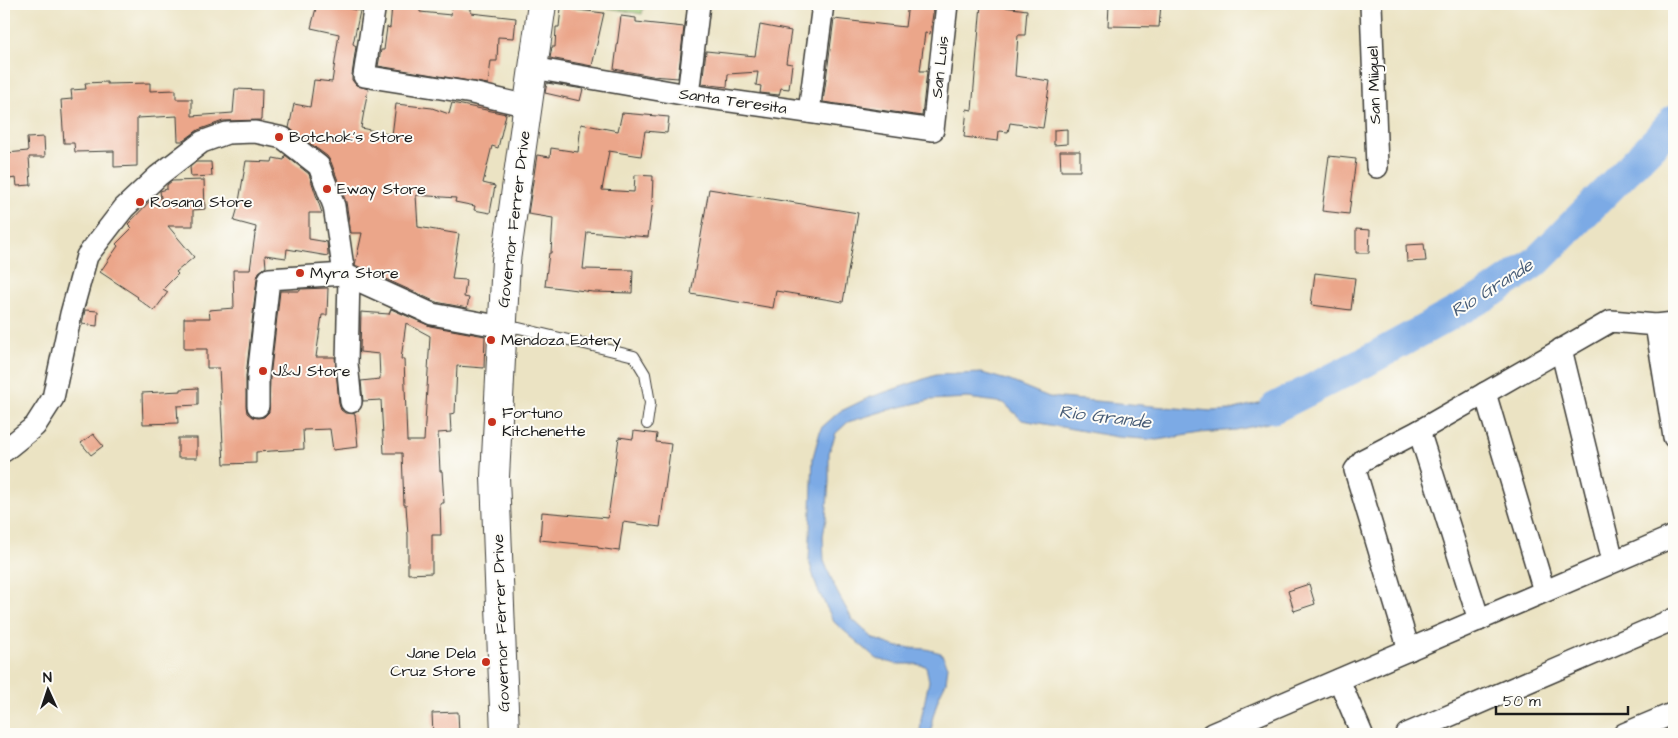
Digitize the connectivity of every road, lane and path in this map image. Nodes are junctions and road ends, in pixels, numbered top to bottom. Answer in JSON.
{"nodes":[{"id":1,"x":375,"y":4,"type":"edge"},
{"id":2,"x":542,"y":4,"type":"edge"},
{"id":3,"x":699,"y":4,"type":"edge"},
{"id":4,"x":823,"y":4,"type":"edge"},
{"id":5,"x":947,"y":4,"type":"edge"},
{"id":6,"x":1371,"y":4,"type":"edge"},
{"id":7,"x":533,"y":68,"type":"junction"},
{"id":8,"x":688,"y":95,"type":"junction"},
{"id":9,"x":528,"y":106,"type":"junction"},
{"id":10,"x":809,"y":112,"type":"junction"},
{"id":11,"x":933,"y":130,"type":"joint"},
{"id":12,"x":1377,"y":167,"type":"dead end"},
{"id":13,"x":346,"y":276,"type":"junction"},
{"id":14,"x":1665,"y":324,"type":"edge"},
{"id":15,"x":503,"y":327,"type":"junction"},
{"id":16,"x":1561,"y":349,"type":"junction"},
{"id":17,"x":1485,"y":393,"type":"junction"},
{"id":18,"x":351,"y":402,"type":"dead end"},
{"id":19,"x":258,"y":406,"type":"dead end"},
{"id":20,"x":647,"y":424,"type":"dead end"},
{"id":21,"x":1419,"y":431,"type":"junction"},
{"id":22,"x":1674,"y":437,"type":"edge"},
{"id":23,"x":4,"y":451,"type":"edge"},
{"id":24,"x":1674,"y":536,"type":"edge"},
{"id":25,"x":1613,"y":561,"type":"junction"},
{"id":26,"x":1544,"y":591,"type":"junction"},
{"id":27,"x":1674,"y":619,"type":"edge"},
{"id":28,"x":1479,"y":620,"type":"junction"},
{"id":29,"x":1409,"y":650,"type":"junction"},
{"id":30,"x":1339,"y":680,"type":"junction"},
{"id":31,"x":1674,"y":713,"type":"edge"},
{"id":32,"x":505,"y":734,"type":"edge"},
{"id":33,"x":1212,"y":734,"type":"edge"},
{"id":34,"x":1362,"y":734,"type":"edge"},
{"id":35,"x":1407,"y":734,"type":"edge"},
{"id":36,"x":1624,"y":734,"type":"edge"}],
"edges":[{"from":1,"to":9,"type":"street"},
{"from":2,"to":7,"type":"main road","name":"Governor Ferrer Drive"},
{"from":3,"to":8,"type":"street"},
{"from":4,"to":10,"type":"street"},
{"from":5,"to":11,"type":"street","name":"San Luis"},
{"from":6,"to":12,"type":"street","name":"San Miiguel"},
{"from":7,"to":8,"type":"street","name":"Santa Teresita"},
{"from":7,"to":9,"type":"main road","name":"Governor Ferrer Drive"},
{"from":8,"to":10,"type":"street","name":"Santa Teresita"},
{"from":9,"to":15,"type":"main road","name":"Governor Ferrer Drive"},
{"from":10,"to":11,"type":"street","name":"Santa Teresita"},
{"from":13,"to":15,"type":"street"},
{"from":13,"to":18,"type":"street"},
{"from":13,"to":19,"type":"street"},
{"from":13,"to":23,"type":"street"},
{"from":14,"to":16,"type":"street"},
{"from":14,"to":22,"type":"street"},
{"from":15,"to":20,"type":"lane"},
{"from":15,"to":32,"type":"main road","name":"Governor Ferrer Drive"},
{"from":16,"to":17,"type":"street"},
{"from":16,"to":25,"type":"street"},
{"from":17,"to":21,"type":"street"},
{"from":17,"to":26,"type":"street"},
{"from":21,"to":28,"type":"street"},
{"from":21,"to":29,"type":"street"},
{"from":24,"to":25,"type":"street"},
{"from":25,"to":26,"type":"street"},
{"from":26,"to":28,"type":"street"},
{"from":27,"to":35,"type":"street"},
{"from":28,"to":29,"type":"street"},
{"from":29,"to":30,"type":"street"},
{"from":30,"to":33,"type":"street"},
{"from":30,"to":34,"type":"street"},
{"from":31,"to":36,"type":"street"}]}
